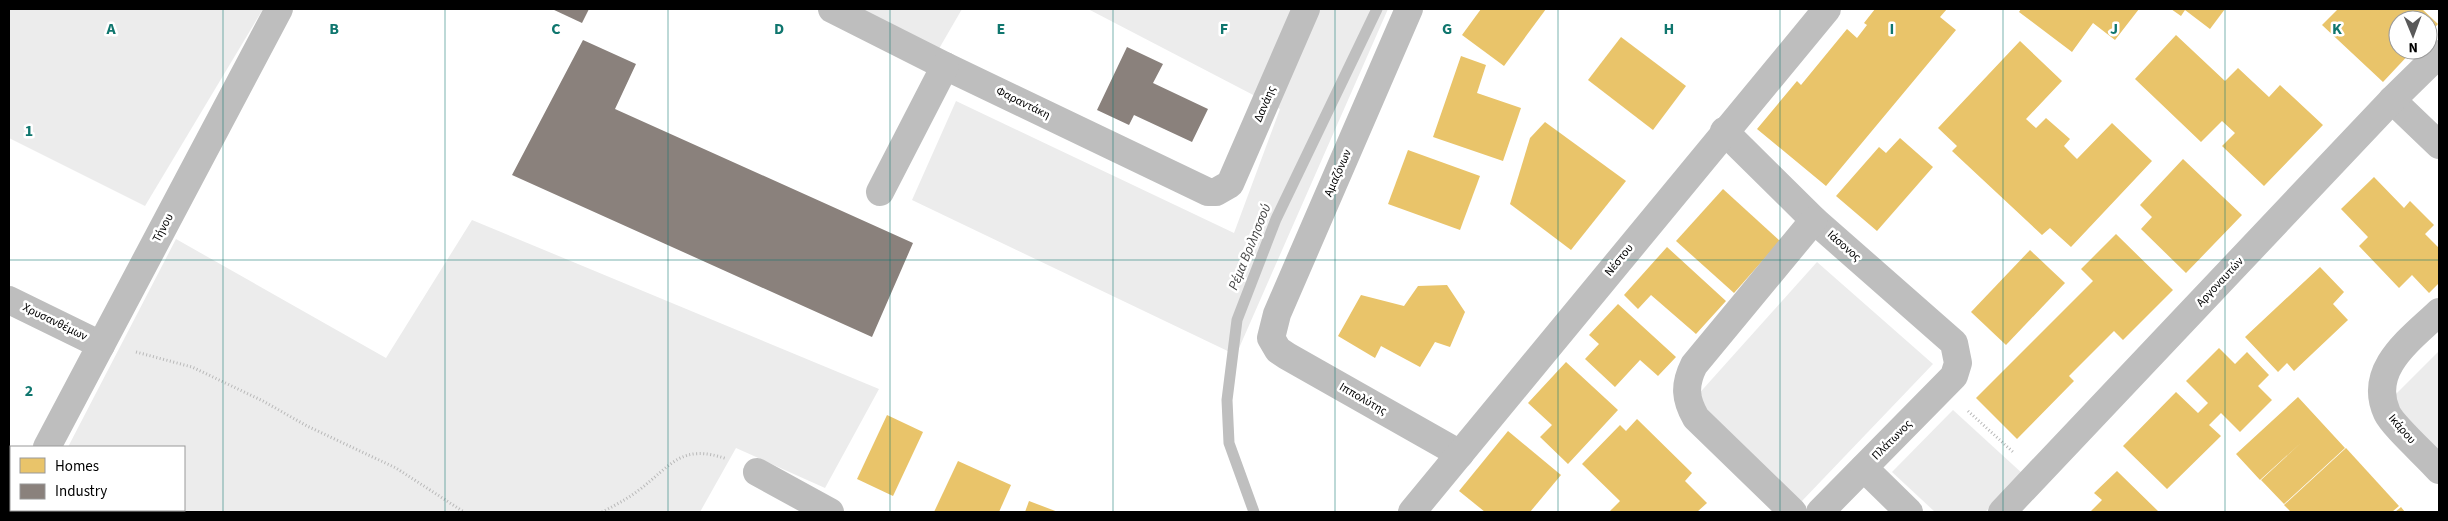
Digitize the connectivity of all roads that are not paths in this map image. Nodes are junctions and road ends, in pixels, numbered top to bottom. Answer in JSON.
{"nodes":[{"id":1,"x":278,"y":9,"type":"edge"},
{"id":2,"x":832,"y":9,"type":"edge"},
{"id":3,"x":1306,"y":9,"type":"edge"},
{"id":4,"x":1409,"y":9,"type":"edge"},
{"id":5,"x":1826,"y":9,"type":"edge"},
{"id":6,"x":2439,"y":54,"type":"edge"},
{"id":7,"x":946,"y":66,"type":"junction"},
{"id":8,"x":2392,"y":100,"type":"junction"},
{"id":9,"x":1724,"y":131,"type":"junction"},
{"id":10,"x":2439,"y":145,"type":"edge"},
{"id":11,"x":880,"y":192,"type":"dead end"},
{"id":12,"x":1216,"y":192,"type":"joint"},
{"id":13,"x":1814,"y":220,"type":"junction"},
{"id":14,"x":9,"y":300,"type":"edge"},
{"id":15,"x":2439,"y":312,"type":"edge"},
{"id":16,"x":1271,"y":338,"type":"joint"},
{"id":17,"x":101,"y":345,"type":"junction"},
{"id":18,"x":1958,"y":363,"type":"joint"},
{"id":19,"x":48,"y":446,"type":"edge"},
{"id":20,"x":1460,"y":454,"type":"junction"},
{"id":21,"x":1864,"y":468,"type":"junction"},
{"id":22,"x":2439,"y":470,"type":"edge"},
{"id":23,"x":757,"y":472,"type":"road end"},
{"id":24,"x":830,"y":512,"type":"edge"},
{"id":25,"x":1412,"y":512,"type":"edge"},
{"id":26,"x":1793,"y":512,"type":"edge"},
{"id":27,"x":1820,"y":512,"type":"edge"},
{"id":28,"x":1909,"y":512,"type":"edge"},
{"id":29,"x":2002,"y":512,"type":"edge"}],
"edges":[{"from":1,"to":17,"type":"street","name":"Τήνου"},
{"from":2,"to":7,"type":"street","name":"Φαραντάκη"},
{"from":3,"to":12,"type":"street","name":"Δανάης"},
{"from":4,"to":16,"type":"street","name":"Αμαζόνων"},
{"from":5,"to":9,"type":"street","name":"Νέστου"},
{"from":6,"to":8,"type":"street","name":"Αργοναυτών"},
{"from":7,"to":11,"type":"street"},
{"from":7,"to":12,"type":"street","name":"Φαραντάκη"},
{"from":8,"to":10,"type":"street"},
{"from":8,"to":29,"type":"street","name":"Αργοναυτών"},
{"from":9,"to":13,"type":"street","name":"Ιάσονος"},
{"from":9,"to":20,"type":"street","name":"Νέστου"},
{"from":13,"to":18,"type":"street","name":"Ιάσονος"},
{"from":13,"to":26,"type":"street"},
{"from":14,"to":17,"type":"street","name":"Χρυσανθέμων"},
{"from":15,"to":22,"type":"street","name":"Ικάρου"},
{"from":16,"to":20,"type":"street","name":"Ιππολύτης"},
{"from":17,"to":19,"type":"street","name":"Τήνου"},
{"from":18,"to":21,"type":"street","name":"Πλάτωνος"},
{"from":20,"to":25,"type":"street","name":"Νέστου"},
{"from":21,"to":27,"type":"street","name":"Πλάτωνος"},
{"from":21,"to":28,"type":"street"},
{"from":23,"to":24,"type":"street"}]}
